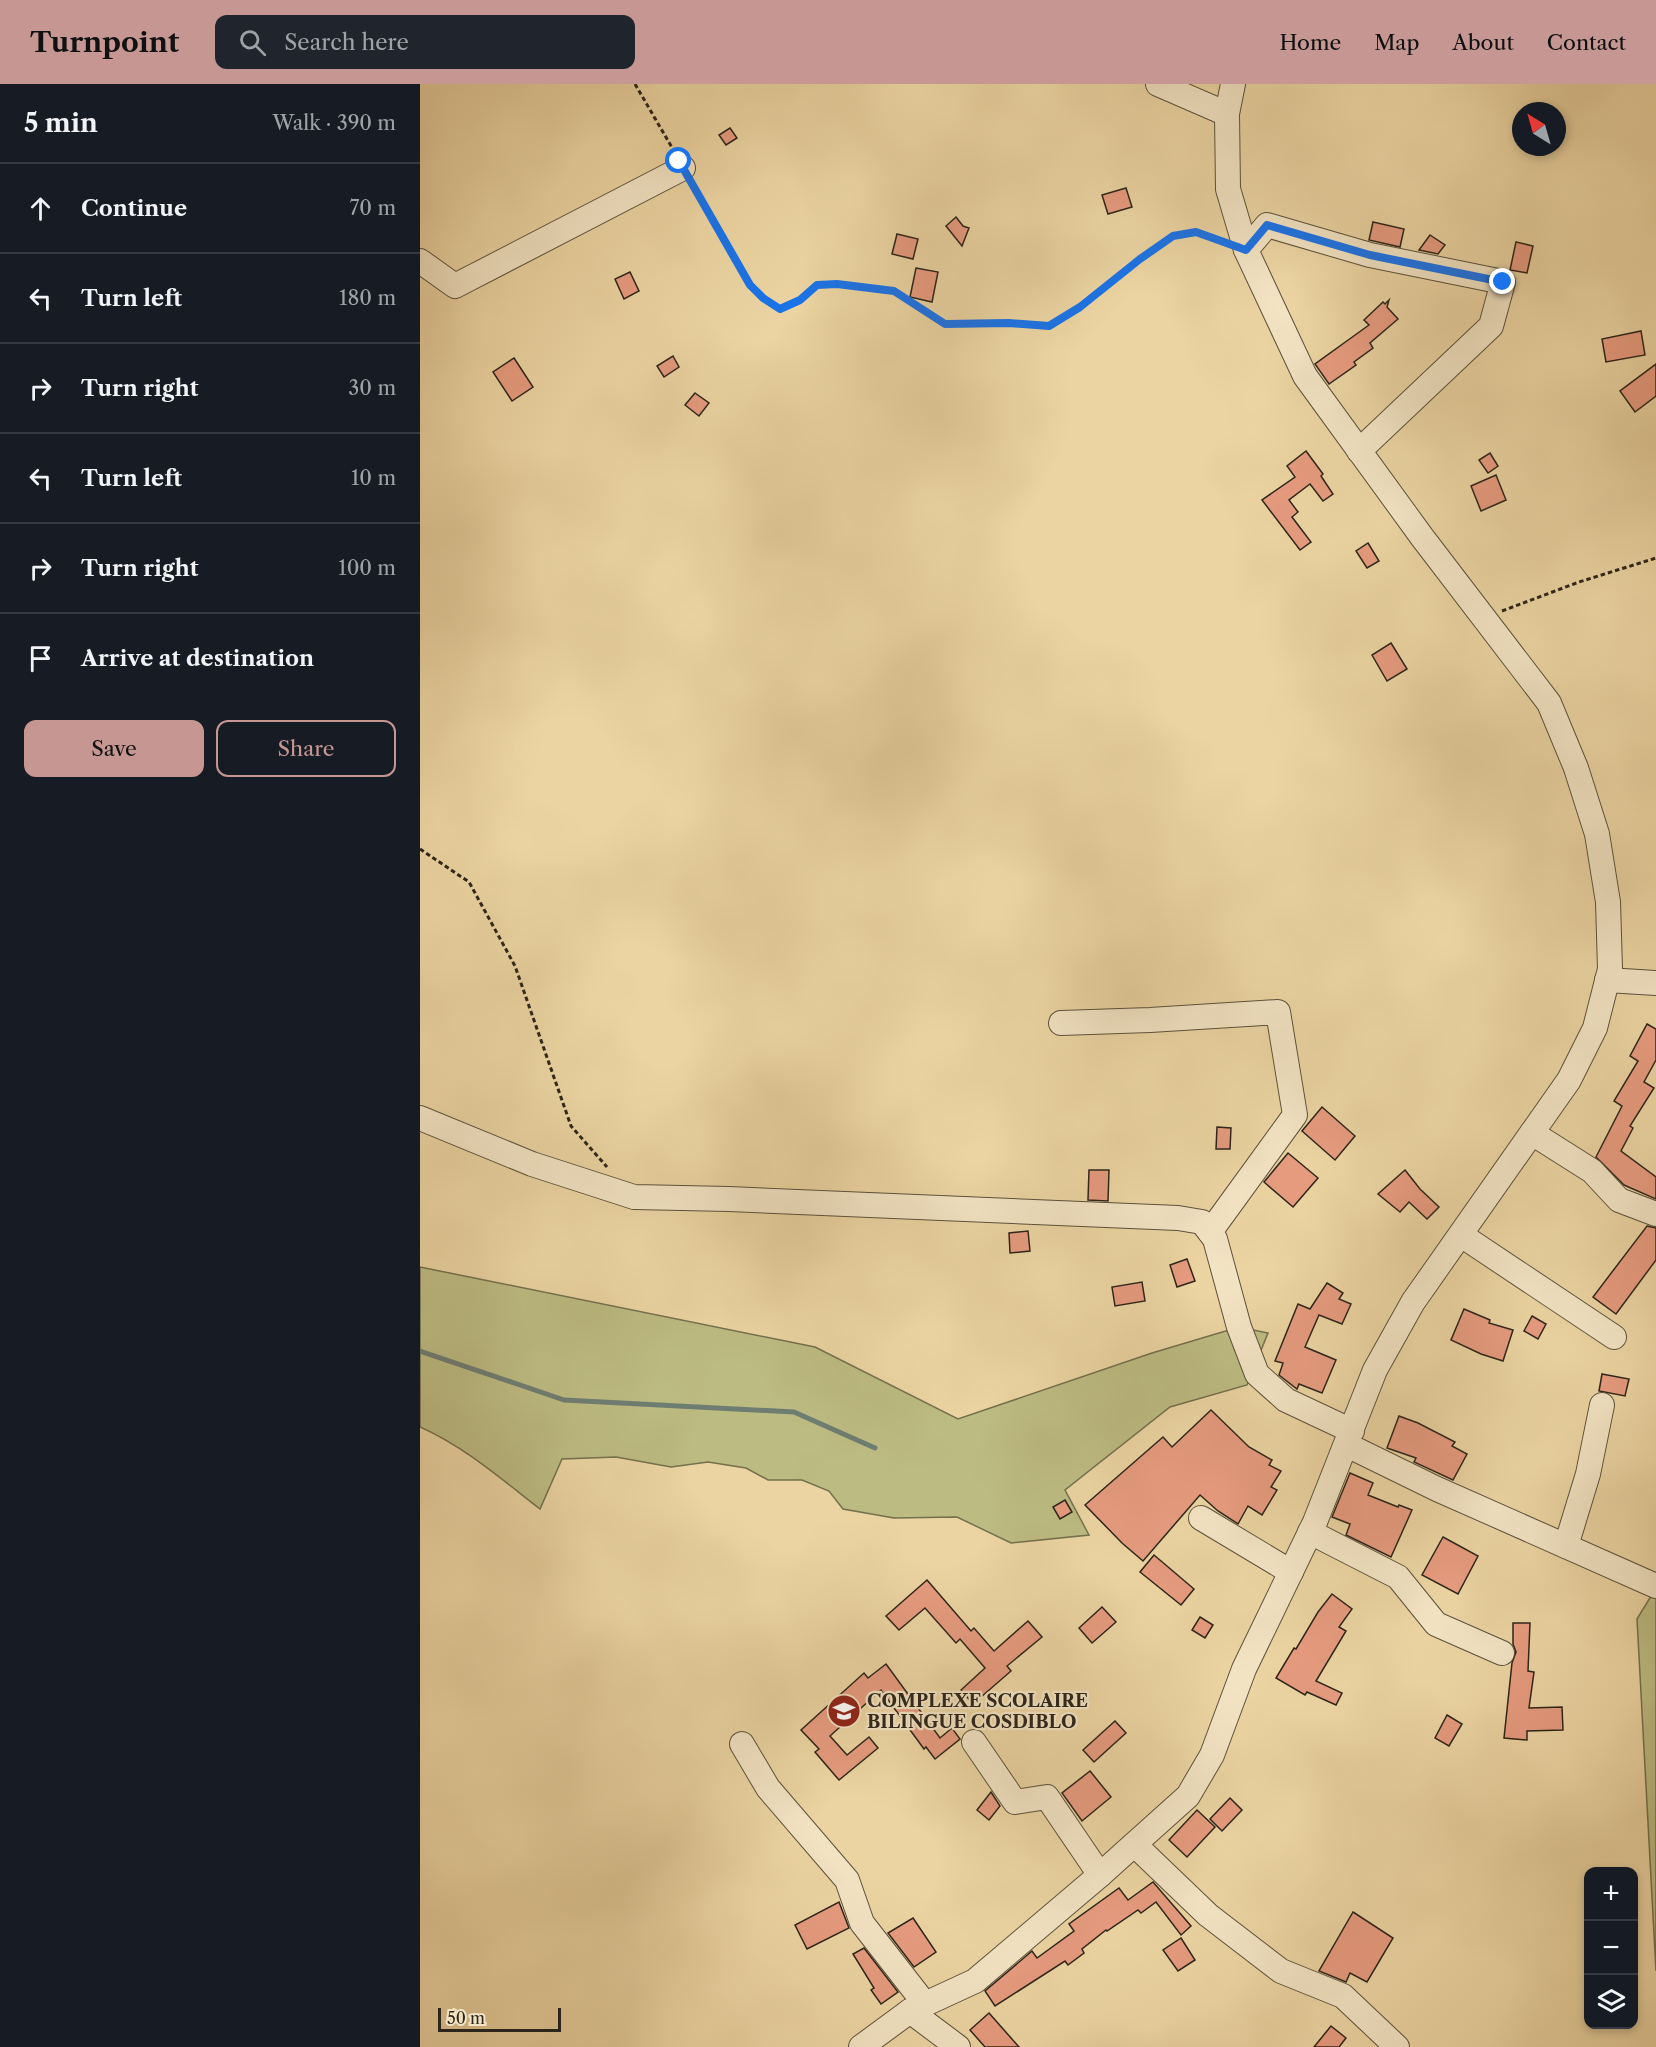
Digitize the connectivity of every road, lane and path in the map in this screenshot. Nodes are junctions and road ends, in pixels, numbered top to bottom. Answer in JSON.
{"nodes":[{"id":1,"x":635,"y":84,"type":"edge"},
{"id":2,"x":1158,"y":84,"type":"edge"},
{"id":3,"x":1233,"y":84,"type":"edge"},
{"id":4,"x":1227,"y":114,"type":"junction"},
{"id":5,"x":683,"y":168,"type":"junction"},
{"id":6,"x":1246,"y":250,"type":"junction"},
{"id":7,"x":420,"y":261,"type":"edge"},
{"id":8,"x":1359,"y":451,"type":"junction"},
{"id":9,"x":1656,"y":558,"type":"edge"},
{"id":10,"x":1484,"y":617,"type":"junction"},
{"id":11,"x":420,"y":849,"type":"edge"},
{"id":12,"x":1607,"y":980,"type":"junction"},
{"id":13,"x":1656,"y":983,"type":"edge"},
{"id":14,"x":1061,"y":1023,"type":"dead end"},
{"id":15,"x":420,"y":1118,"type":"edge"},
{"id":16,"x":1532,"y":1134,"type":"junction"},
{"id":17,"x":610,"y":1170,"type":"dead end"},
{"id":18,"x":1656,"y":1214,"type":"edge"},
{"id":19,"x":1210,"y":1232,"type":"junction"},
{"id":20,"x":1461,"y":1235,"type":"junction"},
{"id":21,"x":1614,"y":1337,"type":"dead end"},
{"id":22,"x":1602,"y":1405,"type":"dead end"},
{"id":23,"x":1349,"y":1438,"type":"junction"},
{"id":24,"x":1201,"y":1518,"type":"dead end"},
{"id":25,"x":1310,"y":1532,"type":"junction"},
{"id":26,"x":1566,"y":1546,"type":"junction"},
{"id":27,"x":1291,"y":1572,"type":"junction"},
{"id":28,"x":1656,"y":1586,"type":"edge"},
{"id":29,"x":1502,"y":1653,"type":"dead end"},
{"id":30,"x":974,"y":1742,"type":"dead end"},
{"id":31,"x":742,"y":1744,"type":"dead end"},
{"id":32,"x":1135,"y":1845,"type":"junction"},
{"id":33,"x":1100,"y":1875,"type":"junction"},
{"id":34,"x":917,"y":2007,"type":"junction"},
{"id":35,"x":861,"y":2047,"type":"edge"},
{"id":36,"x":958,"y":2047,"type":"edge"},
{"id":37,"x":1397,"y":2047,"type":"edge"}],
"edges":[{"from":1,"to":5,"type":"path"},
{"from":2,"to":4,"type":"street"},
{"from":3,"to":4,"type":"street"},
{"from":4,"to":6,"type":"street"},
{"from":5,"to":6,"type":"path"},
{"from":5,"to":7,"type":"street"},
{"from":6,"to":8,"type":"street"},
{"from":6,"to":8,"type":"street"},
{"from":8,"to":10,"type":"street"},
{"from":9,"to":10,"type":"path"},
{"from":10,"to":12,"type":"street"},
{"from":11,"to":17,"type":"path"},
{"from":12,"to":13,"type":"street"},
{"from":12,"to":16,"type":"street"},
{"from":14,"to":19,"type":"street"},
{"from":15,"to":19,"type":"street"},
{"from":16,"to":18,"type":"street"},
{"from":16,"to":20,"type":"street"},
{"from":19,"to":23,"type":"street"},
{"from":20,"to":21,"type":"street"},
{"from":20,"to":23,"type":"street"},
{"from":22,"to":26,"type":"street"},
{"from":23,"to":25,"type":"street"},
{"from":23,"to":26,"type":"street"},
{"from":24,"to":27,"type":"street"},
{"from":25,"to":27,"type":"street"},
{"from":25,"to":29,"type":"street"},
{"from":26,"to":28,"type":"street"},
{"from":27,"to":32,"type":"street"},
{"from":30,"to":33,"type":"street"},
{"from":31,"to":34,"type":"street"},
{"from":32,"to":33,"type":"street"},
{"from":32,"to":37,"type":"street"},
{"from":33,"to":34,"type":"street"},
{"from":34,"to":35,"type":"street"},
{"from":34,"to":36,"type":"street"}]}
